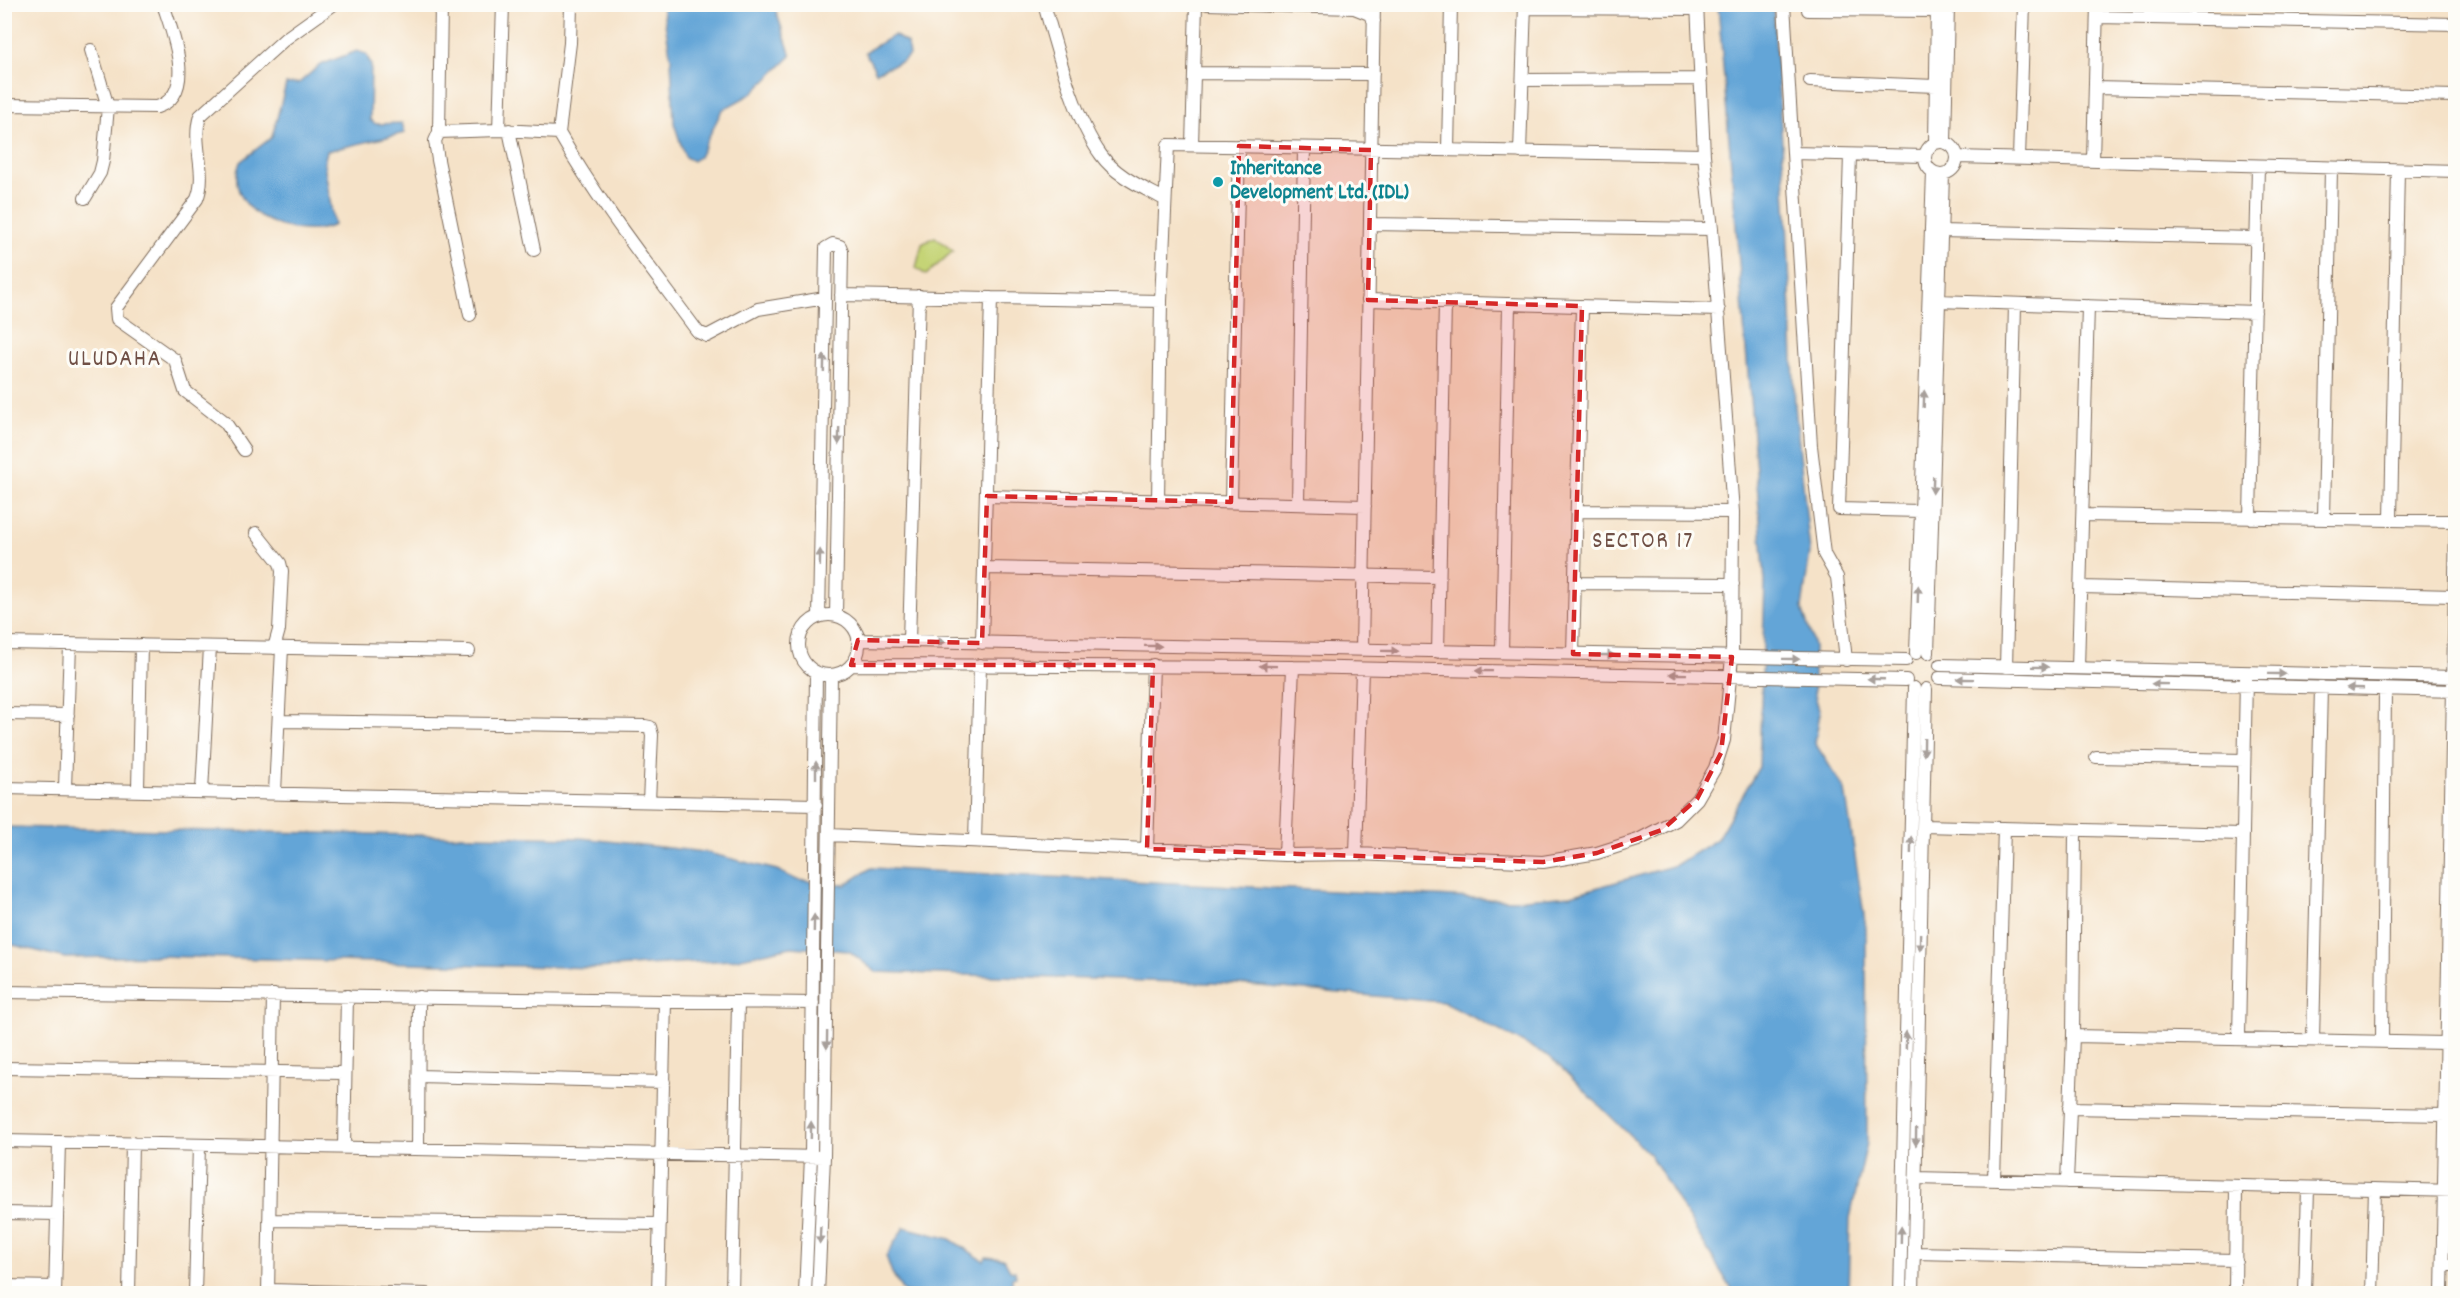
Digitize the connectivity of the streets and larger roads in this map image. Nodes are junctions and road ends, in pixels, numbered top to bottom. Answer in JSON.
{"nodes":[{"id":1,"x":163,"y":4,"type":"edge"},
{"id":2,"x":334,"y":4,"type":"edge"},
{"id":3,"x":441,"y":4,"type":"edge"},
{"id":4,"x":503,"y":4,"type":"edge"},
{"id":5,"x":571,"y":4,"type":"edge"},
{"id":6,"x":1044,"y":4,"type":"edge"},
{"id":7,"x":1196,"y":4,"type":"edge"},
{"id":8,"x":1207,"y":4,"type":"edge"},
{"id":9,"x":1374,"y":4,"type":"edge"},
{"id":10,"x":1451,"y":4,"type":"edge"},
{"id":11,"x":1784,"y":4,"type":"edge"},
{"id":12,"x":2024,"y":4,"type":"edge"},
{"id":13,"x":1525,"y":6,"type":"edge"},
{"id":14,"x":1697,"y":7,"type":"edge"},
{"id":15,"x":1940,"y":7,"type":"edge"},
{"id":16,"x":1808,"y":10,"type":"dead end"},
{"id":17,"x":2097,"y":11,"type":"edge"},
{"id":18,"x":1374,"y":21,"type":"junction"},
{"id":19,"x":2456,"y":24,"type":"edge"},
{"id":20,"x":91,"y":50,"type":"dead end"},
{"id":21,"x":1194,"y":74,"type":"junction"},
{"id":22,"x":1373,"y":74,"type":"junction"},
{"id":23,"x":1701,"y":79,"type":"junction"},
{"id":24,"x":1523,"y":80,"type":"junction"},
{"id":25,"x":1810,"y":81,"type":"dead end"},
{"id":26,"x":1936,"y":86,"type":"junction"},
{"id":27,"x":2095,"y":88,"type":"junction"},
{"id":28,"x":2456,"y":96,"type":"edge"},
{"id":29,"x":4,"y":105,"type":"edge"},
{"id":30,"x":108,"y":107,"type":"junction"},
{"id":31,"x":504,"y":130,"type":"junction"},
{"id":32,"x":439,"y":132,"type":"junction"},
{"id":33,"x":559,"y":133,"type":"junction"},
{"id":34,"x":1940,"y":143,"type":"junction"},
{"id":35,"x":1192,"y":146,"type":"junction"},
{"id":36,"x":1239,"y":146,"type":"junction"},
{"id":37,"x":1304,"y":148,"type":"junction"},
{"id":38,"x":1371,"y":150,"type":"junction"},
{"id":39,"x":1448,"y":150,"type":"junction"},
{"id":40,"x":1520,"y":152,"type":"junction"},
{"id":41,"x":1793,"y":153,"type":"junction"},
{"id":42,"x":1704,"y":155,"type":"junction"},
{"id":43,"x":1850,"y":155,"type":"junction"},
{"id":44,"x":1925,"y":156,"type":"junction"},
{"id":45,"x":1957,"y":157,"type":"junction"},
{"id":46,"x":2019,"y":158,"type":"junction"},
{"id":47,"x":2093,"y":161,"type":"junction"},
{"id":48,"x":2258,"y":166,"type":"junction"},
{"id":49,"x":2331,"y":169,"type":"junction"},
{"id":50,"x":2398,"y":170,"type":"junction"},
{"id":51,"x":2456,"y":171,"type":"edge"},
{"id":52,"x":1938,"y":173,"type":"junction"},
{"id":53,"x":85,"y":198,"type":"dead end"},
{"id":54,"x":1164,"y":199,"type":"junction"},
{"id":55,"x":1370,"y":224,"type":"junction"},
{"id":56,"x":1712,"y":229,"type":"junction"},
{"id":57,"x":1941,"y":231,"type":"junction"},
{"id":58,"x":2256,"y":238,"type":"junction"},
{"id":59,"x":534,"y":249,"type":"dead end"},
{"id":60,"x":842,"y":295,"type":"junction"},
{"id":61,"x":919,"y":296,"type":"junction"},
{"id":62,"x":825,"y":298,"type":"junction"},
{"id":63,"x":992,"y":298,"type":"junction"},
{"id":64,"x":1368,"y":300,"type":"junction"},
{"id":65,"x":1161,"y":301,"type":"junction"},
{"id":66,"x":1938,"y":301,"type":"junction"},
{"id":67,"x":1445,"y":302,"type":"junction"},
{"id":68,"x":1509,"y":304,"type":"junction"},
{"id":69,"x":2015,"y":304,"type":"junction"},
{"id":70,"x":1582,"y":306,"type":"junction"},
{"id":71,"x":2088,"y":306,"type":"junction"},
{"id":72,"x":1719,"y":310,"type":"junction"},
{"id":73,"x":2255,"y":312,"type":"junction"},
{"id":74,"x":470,"y":315,"type":"dead end"},
{"id":75,"x":244,"y":450,"type":"dead end"},
{"id":76,"x":987,"y":496,"type":"junction"},
{"id":77,"x":1158,"y":500,"type":"junction"},
{"id":78,"x":1231,"y":502,"type":"junction"},
{"id":79,"x":1298,"y":504,"type":"junction"},
{"id":80,"x":1365,"y":506,"type":"junction"},
{"id":81,"x":1578,"y":511,"type":"junction"},
{"id":82,"x":1920,"y":511,"type":"junction"},
{"id":83,"x":1732,"y":512,"type":"junction"},
{"id":84,"x":2083,"y":515,"type":"junction"},
{"id":85,"x":2250,"y":517,"type":"junction"},
{"id":86,"x":2324,"y":518,"type":"junction"},
{"id":87,"x":2391,"y":519,"type":"junction"},
{"id":88,"x":2456,"y":522,"type":"edge"},
{"id":89,"x":256,"y":533,"type":"dead end"},
{"id":90,"x":985,"y":568,"type":"junction"},
{"id":91,"x":1363,"y":576,"type":"junction"},
{"id":92,"x":1437,"y":577,"type":"junction"},
{"id":93,"x":1576,"y":583,"type":"junction"},
{"id":94,"x":1733,"y":584,"type":"junction"},
{"id":95,"x":2081,"y":587,"type":"junction"},
{"id":96,"x":2454,"y":596,"type":"junction"},
{"id":97,"x":836,"y":616,"type":"junction"},
{"id":98,"x":819,"y":617,"type":"junction"},
{"id":99,"x":858,"y":640,"type":"junction"},
{"id":100,"x":909,"y":641,"type":"junction"},
{"id":101,"x":4,"y":643,"type":"edge"},
{"id":102,"x":982,"y":643,"type":"junction"},
{"id":103,"x":70,"y":645,"type":"junction"},
{"id":104,"x":141,"y":645,"type":"junction"},
{"id":105,"x":210,"y":647,"type":"junction"},
{"id":106,"x":278,"y":648,"type":"junction"},
{"id":107,"x":1362,"y":650,"type":"junction"},
{"id":108,"x":469,"y":651,"type":"dead end"},
{"id":109,"x":1438,"y":652,"type":"junction"},
{"id":110,"x":1502,"y":652,"type":"junction"},
{"id":111,"x":1573,"y":654,"type":"junction"},
{"id":112,"x":1916,"y":655,"type":"junction"},
{"id":113,"x":1734,"y":658,"type":"junction"},
{"id":114,"x":1846,"y":660,"type":"junction"},
{"id":115,"x":851,"y":665,"type":"junction"},
{"id":116,"x":980,"y":665,"type":"junction"},
{"id":117,"x":1154,"y":665,"type":"junction"},
{"id":118,"x":1293,"y":667,"type":"junction"},
{"id":119,"x":2006,"y":667,"type":"junction"},
{"id":120,"x":2078,"y":668,"type":"junction"},
{"id":121,"x":1362,"y":669,"type":"junction"},
{"id":122,"x":1939,"y":672,"type":"junction"},
{"id":123,"x":816,"y":673,"type":"junction"},
{"id":124,"x":2245,"y":673,"type":"junction"},
{"id":125,"x":831,"y":675,"type":"junction"},
{"id":126,"x":1734,"y":675,"type":"junction"},
{"id":127,"x":2454,"y":676,"type":"edge"},
{"id":128,"x":1915,"y":686,"type":"junction"},
{"id":129,"x":2246,"y":686,"type":"junction"},
{"id":130,"x":2320,"y":687,"type":"junction"},
{"id":131,"x":2385,"y":689,"type":"junction"},
{"id":132,"x":2454,"y":691,"type":"edge"},
{"id":133,"x":4,"y":714,"type":"edge"},
{"id":134,"x":68,"y":715,"type":"junction"},
{"id":135,"x":280,"y":721,"type":"junction"},
{"id":136,"x":2096,"y":757,"type":"dead end"},
{"id":137,"x":2244,"y":760,"type":"junction"},
{"id":138,"x":2454,"y":768,"type":"edge"},
{"id":139,"x":4,"y":788,"type":"edge"},
{"id":140,"x":65,"y":788,"type":"junction"},
{"id":141,"x":138,"y":789,"type":"junction"},
{"id":142,"x":202,"y":791,"type":"junction"},
{"id":143,"x":275,"y":792,"type":"junction"},
{"id":144,"x":649,"y":801,"type":"junction"},
{"id":145,"x":816,"y":805,"type":"junction"},
{"id":146,"x":1923,"y":826,"type":"junction"},
{"id":147,"x":2004,"y":828,"type":"junction"},
{"id":148,"x":2075,"y":831,"type":"junction"},
{"id":149,"x":2242,"y":834,"type":"junction"},
{"id":150,"x":829,"y":835,"type":"junction"},
{"id":151,"x":2453,"y":840,"type":"edge"},
{"id":152,"x":975,"y":841,"type":"junction"},
{"id":153,"x":1147,"y":849,"type":"junction"},
{"id":154,"x":1356,"y":854,"type":"junction"},
{"id":155,"x":1285,"y":855,"type":"junction"},
{"id":156,"x":4,"y":992,"type":"edge"},
{"id":157,"x":273,"y":995,"type":"junction"},
{"id":158,"x":346,"y":996,"type":"junction"},
{"id":159,"x":419,"y":997,"type":"junction"},
{"id":160,"x":665,"y":1001,"type":"junction"},
{"id":161,"x":738,"y":1002,"type":"junction"},
{"id":162,"x":813,"y":1003,"type":"junction"},
{"id":163,"x":2073,"y":1036,"type":"junction"},
{"id":164,"x":2240,"y":1037,"type":"junction"},
{"id":165,"x":2313,"y":1040,"type":"junction"},
{"id":166,"x":2382,"y":1041,"type":"junction"},
{"id":167,"x":2446,"y":1042,"type":"junction"},
{"id":168,"x":4,"y":1068,"type":"edge"},
{"id":169,"x":272,"y":1073,"type":"junction"},
{"id":170,"x":345,"y":1073,"type":"junction"},
{"id":171,"x":418,"y":1076,"type":"junction"},
{"id":172,"x":664,"y":1082,"type":"junction"},
{"id":173,"x":812,"y":1103,"type":"junction"},
{"id":174,"x":825,"y":1104,"type":"junction"},
{"id":175,"x":2069,"y":1108,"type":"junction"},
{"id":176,"x":2445,"y":1115,"type":"junction"},
{"id":177,"x":4,"y":1141,"type":"edge"},
{"id":178,"x":59,"y":1142,"type":"junction"},
{"id":179,"x":132,"y":1143,"type":"junction"},
{"id":180,"x":199,"y":1144,"type":"junction"},
{"id":181,"x":270,"y":1146,"type":"junction"},
{"id":182,"x":344,"y":1148,"type":"junction"},
{"id":183,"x":418,"y":1149,"type":"junction"},
{"id":184,"x":663,"y":1154,"type":"junction"},
{"id":185,"x":734,"y":1155,"type":"junction"},
{"id":186,"x":811,"y":1156,"type":"junction"},
{"id":187,"x":824,"y":1157,"type":"junction"},
{"id":188,"x":1915,"y":1178,"type":"junction"},
{"id":189,"x":1994,"y":1180,"type":"junction"},
{"id":190,"x":2067,"y":1182,"type":"junction"},
{"id":191,"x":2236,"y":1186,"type":"junction"},
{"id":192,"x":2308,"y":1188,"type":"junction"},
{"id":193,"x":2374,"y":1189,"type":"junction"},
{"id":194,"x":2449,"y":1191,"type":"edge"},
{"id":195,"x":4,"y":1213,"type":"edge"},
{"id":196,"x":57,"y":1214,"type":"junction"},
{"id":197,"x":269,"y":1220,"type":"junction"},
{"id":198,"x":660,"y":1224,"type":"junction"},
{"id":199,"x":1914,"y":1253,"type":"junction"},
{"id":200,"x":2236,"y":1260,"type":"junction"},
{"id":201,"x":2442,"y":1265,"type":"junction"},
{"id":202,"x":2456,"y":1265,"type":"edge"},
{"id":203,"x":4,"y":1286,"type":"edge"},
{"id":204,"x":55,"y":1290,"type":"edge"},
{"id":205,"x":268,"y":1292,"type":"edge"},
{"id":206,"x":129,"y":1293,"type":"edge"},
{"id":207,"x":195,"y":1293,"type":"edge"},
{"id":208,"x":344,"y":1293,"type":"edge"},
{"id":209,"x":409,"y":1293,"type":"edge"},
{"id":210,"x":426,"y":1293,"type":"edge"},
{"id":211,"x":658,"y":1293,"type":"edge"},
{"id":212,"x":732,"y":1293,"type":"edge"},
{"id":213,"x":805,"y":1293,"type":"edge"},
{"id":214,"x":818,"y":1293,"type":"edge"},
{"id":215,"x":1900,"y":1293,"type":"edge"},
{"id":216,"x":1913,"y":1293,"type":"edge"},
{"id":217,"x":2235,"y":1293,"type":"edge"},
{"id":218,"x":2305,"y":1293,"type":"edge"},
{"id":219,"x":2372,"y":1293,"type":"edge"},
{"id":220,"x":2442,"y":1293,"type":"edge"}],
"edges":[{"from":1,"to":30,"type":"street"},
{"from":2,"to":75,"type":"street"},
{"from":3,"to":32,"type":"street"},
{"from":4,"to":31,"type":"street"},
{"from":5,"to":33,"type":"street"},
{"from":6,"to":54,"type":"street"},
{"from":7,"to":21,"type":"street"},
{"from":8,"to":18,"type":"street"},
{"from":9,"to":18,"type":"street"},
{"from":10,"to":39,"type":"street"},
{"from":11,"to":41,"type":"street"},
{"from":12,"to":46,"type":"street"},
{"from":13,"to":14,"type":"street"},
{"from":13,"to":24,"type":"street"},
{"from":14,"to":23,"type":"street"},
{"from":15,"to":16,"type":"street"},
{"from":15,"to":26,"type":"street"},
{"from":15,"to":34,"type":"street"},
{"from":17,"to":19,"type":"street"},
{"from":17,"to":27,"type":"street"},
{"from":18,"to":22,"type":"street"},
{"from":20,"to":30,"type":"street"},
{"from":21,"to":22,"type":"street"},
{"from":21,"to":35,"type":"street"},
{"from":22,"to":38,"type":"street"},
{"from":23,"to":24,"type":"street"},
{"from":23,"to":42,"type":"street"},
{"from":24,"to":40,"type":"street"},
{"from":25,"to":26,"type":"street"},
{"from":26,"to":34,"type":"street"},
{"from":27,"to":28,"type":"street"},
{"from":27,"to":47,"type":"street"},
{"from":29,"to":30,"type":"street"},
{"from":30,"to":53,"type":"street"},
{"from":31,"to":32,"type":"street"},
{"from":31,"to":33,"type":"street"},
{"from":31,"to":59,"type":"street"},
{"from":32,"to":74,"type":"street"},
{"from":33,"to":62,"type":"street"},
{"from":34,"to":44,"type":"street"},
{"from":34,"to":45,"type":"street"},
{"from":35,"to":36,"type":"street"},
{"from":35,"to":54,"type":"street"},
{"from":36,"to":37,"type":"street"},
{"from":36,"to":78,"type":"street"},
{"from":37,"to":38,"type":"street"},
{"from":37,"to":79,"type":"street"},
{"from":38,"to":39,"type":"street"},
{"from":38,"to":55,"type":"street"},
{"from":39,"to":40,"type":"street"},
{"from":40,"to":42,"type":"street"},
{"from":41,"to":43,"type":"street"},
{"from":41,"to":114,"type":"street"},
{"from":42,"to":56,"type":"street"},
{"from":43,"to":44,"type":"street"},
{"from":43,"to":82,"type":"street"},
{"from":44,"to":52,"type":"street"},
{"from":45,"to":46,"type":"street"},
{"from":45,"to":52,"type":"street"},
{"from":46,"to":47,"type":"street"},
{"from":47,"to":48,"type":"street"},
{"from":48,"to":49,"type":"street"},
{"from":48,"to":58,"type":"street"},
{"from":49,"to":50,"type":"street"},
{"from":49,"to":86,"type":"street"},
{"from":50,"to":51,"type":"street"},
{"from":50,"to":87,"type":"street"},
{"from":52,"to":57,"type":"street"},
{"from":82,"to":52,"type":"street","one_way":true},
{"from":54,"to":65,"type":"street"},
{"from":55,"to":56,"type":"street"},
{"from":55,"to":64,"type":"street"},
{"from":56,"to":72,"type":"street"},
{"from":57,"to":58,"type":"street"},
{"from":57,"to":66,"type":"street"},
{"from":58,"to":73,"type":"street"},
{"from":60,"to":61,"type":"street"},
{"from":60,"to":62,"type":"street"},
{"from":60,"to":97,"type":"street","one_way":true},
{"from":61,"to":63,"type":"street"},
{"from":61,"to":100,"type":"street"},
{"from":98,"to":62,"type":"street","one_way":true},
{"from":63,"to":65,"type":"street"},
{"from":63,"to":76,"type":"street"},
{"from":64,"to":67,"type":"street"},
{"from":64,"to":80,"type":"street"},
{"from":65,"to":77,"type":"street"},
{"from":66,"to":69,"type":"street"},
{"from":66,"to":112,"type":"street","one_way":true},
{"from":67,"to":68,"type":"street"},
{"from":67,"to":92,"type":"street"},
{"from":68,"to":70,"type":"street"},
{"from":68,"to":110,"type":"street"},
{"from":69,"to":71,"type":"street"},
{"from":69,"to":119,"type":"street"},
{"from":70,"to":72,"type":"street"},
{"from":70,"to":81,"type":"street"},
{"from":71,"to":73,"type":"street"},
{"from":71,"to":84,"type":"street"},
{"from":72,"to":83,"type":"street"},
{"from":73,"to":85,"type":"street"},
{"from":76,"to":77,"type":"street"},
{"from":76,"to":90,"type":"street"},
{"from":77,"to":78,"type":"street"},
{"from":78,"to":79,"type":"street"},
{"from":79,"to":80,"type":"street"},
{"from":80,"to":91,"type":"street"},
{"from":81,"to":83,"type":"street"},
{"from":81,"to":93,"type":"street"},
{"from":112,"to":82,"type":"street","one_way":true},
{"from":83,"to":94,"type":"street"},
{"from":84,"to":85,"type":"street"},
{"from":84,"to":95,"type":"street"},
{"from":85,"to":86,"type":"street"},
{"from":86,"to":87,"type":"street"},
{"from":87,"to":88,"type":"street"},
{"from":88,"to":96,"type":"street"},
{"from":89,"to":106,"type":"street"},
{"from":90,"to":91,"type":"street"},
{"from":90,"to":102,"type":"street"},
{"from":91,"to":92,"type":"street"},
{"from":91,"to":107,"type":"street"},
{"from":92,"to":109,"type":"street"},
{"from":93,"to":94,"type":"street"},
{"from":93,"to":111,"type":"street"},
{"from":94,"to":113,"type":"street"},
{"from":95,"to":96,"type":"street"},
{"from":95,"to":120,"type":"street"},
{"from":96,"to":127,"type":"street"},
{"from":97,"to":98,"type":"street"},
{"from":97,"to":99,"type":"street"},
{"from":98,"to":123,"type":"street"},
{"from":99,"to":100,"type":"street"},
{"from":99,"to":115,"type":"street"},
{"from":100,"to":102,"type":"street","one_way":true},
{"from":101,"to":103,"type":"street"},
{"from":102,"to":107,"type":"street","one_way":true},
{"from":103,"to":104,"type":"street"},
{"from":103,"to":134,"type":"street"},
{"from":104,"to":105,"type":"street"},
{"from":104,"to":141,"type":"street"},
{"from":105,"to":106,"type":"street"},
{"from":105,"to":142,"type":"street"},
{"from":106,"to":108,"type":"street"},
{"from":106,"to":135,"type":"street"},
{"from":107,"to":109,"type":"street","one_way":true},
{"from":109,"to":110,"type":"street"},
{"from":110,"to":111,"type":"street"},
{"from":111,"to":113,"type":"street","one_way":true},
{"from":112,"to":114,"type":"street"},
{"from":112,"to":122,"type":"street"},
{"from":112,"to":128,"type":"street"},
{"from":113,"to":114,"type":"street","one_way":true},
{"from":113,"to":126,"type":"street"},
{"from":115,"to":116,"type":"street"},
{"from":115,"to":125,"type":"street"},
{"from":117,"to":116,"type":"street","one_way":true},
{"from":116,"to":152,"type":"street"},
{"from":118,"to":117,"type":"street","one_way":true},
{"from":117,"to":153,"type":"street"},
{"from":118,"to":121,"type":"street"},
{"from":118,"to":155,"type":"street"},
{"from":119,"to":120,"type":"street","one_way":true},
{"from":119,"to":122,"type":"street"},
{"from":120,"to":124,"type":"street"},
{"from":126,"to":121,"type":"street","one_way":true},
{"from":121,"to":154,"type":"street"},
{"from":122,"to":128,"type":"street"},
{"from":129,"to":122,"type":"street","one_way":true},
{"from":123,"to":125,"type":"street"},
{"from":145,"to":123,"type":"street","one_way":true},
{"from":124,"to":127,"type":"street","one_way":true},
{"from":124,"to":129,"type":"street"},
{"from":125,"to":150,"type":"street"},
{"from":128,"to":126,"type":"street","one_way":true},
{"from":126,"to":154,"type":"street"},
{"from":127,"to":132,"type":"street"},
{"from":128,"to":146,"type":"street","one_way":true},
{"from":215,"to":128,"type":"street","one_way":true},
{"from":129,"to":130,"type":"street"},
{"from":129,"to":137,"type":"street"},
{"from":131,"to":130,"type":"street","one_way":true},
{"from":130,"to":165,"type":"street"},
{"from":131,"to":132,"type":"street"},
{"from":131,"to":166,"type":"street"},
{"from":132,"to":138,"type":"street"},
{"from":133,"to":134,"type":"street"},
{"from":134,"to":140,"type":"street"},
{"from":135,"to":143,"type":"street"},
{"from":135,"to":144,"type":"street"},
{"from":136,"to":137,"type":"street"},
{"from":137,"to":149,"type":"street"},
{"from":138,"to":151,"type":"street"},
{"from":139,"to":140,"type":"street"},
{"from":140,"to":141,"type":"street"},
{"from":141,"to":142,"type":"street"},
{"from":142,"to":143,"type":"street"},
{"from":143,"to":144,"type":"street"},
{"from":144,"to":145,"type":"street"},
{"from":162,"to":145,"type":"street","one_way":true},
{"from":146,"to":147,"type":"street"},
{"from":146,"to":188,"type":"street","one_way":true},
{"from":147,"to":148,"type":"street"},
{"from":147,"to":189,"type":"street"},
{"from":148,"to":149,"type":"street"},
{"from":148,"to":163,"type":"street"},
{"from":149,"to":164,"type":"street"},
{"from":150,"to":152,"type":"street"},
{"from":150,"to":174,"type":"street","one_way":true},
{"from":151,"to":167,"type":"street"},
{"from":152,"to":153,"type":"street"},
{"from":153,"to":155,"type":"street"},
{"from":154,"to":155,"type":"street"},
{"from":156,"to":157,"type":"street"},
{"from":157,"to":158,"type":"street"},
{"from":157,"to":169,"type":"street"},
{"from":158,"to":159,"type":"street"},
{"from":158,"to":170,"type":"street"},
{"from":159,"to":160,"type":"street"},
{"from":159,"to":171,"type":"street"},
{"from":160,"to":161,"type":"street"},
{"from":160,"to":172,"type":"street"},
{"from":161,"to":162,"type":"street"},
{"from":161,"to":185,"type":"street"},
{"from":162,"to":173,"type":"street"},
{"from":163,"to":164,"type":"street"},
{"from":163,"to":175,"type":"street"},
{"from":164,"to":165,"type":"street"},
{"from":165,"to":166,"type":"street"},
{"from":166,"to":167,"type":"street"},
{"from":167,"to":176,"type":"street"},
{"from":168,"to":169,"type":"street"},
{"from":169,"to":170,"type":"street"},
{"from":169,"to":181,"type":"street"},
{"from":170,"to":182,"type":"street"},
{"from":171,"to":172,"type":"street"},
{"from":171,"to":183,"type":"street"},
{"from":172,"to":184,"type":"street"},
{"from":173,"to":174,"type":"street"},
{"from":186,"to":173,"type":"street","one_way":true},
{"from":174,"to":187,"type":"street"},
{"from":175,"to":176,"type":"street"},
{"from":175,"to":190,"type":"street"},
{"from":176,"to":194,"type":"street"},
{"from":177,"to":178,"type":"street"},
{"from":178,"to":179,"type":"street"},
{"from":178,"to":196,"type":"street"},
{"from":179,"to":180,"type":"street"},
{"from":179,"to":206,"type":"street"},
{"from":180,"to":181,"type":"street"},
{"from":180,"to":207,"type":"street"},
{"from":181,"to":182,"type":"street"},
{"from":181,"to":197,"type":"street"},
{"from":182,"to":183,"type":"street"},
{"from":183,"to":184,"type":"street"},
{"from":184,"to":185,"type":"street"},
{"from":184,"to":198,"type":"street"},
{"from":185,"to":186,"type":"street"},
{"from":185,"to":212,"type":"street"},
{"from":186,"to":187,"type":"street"},
{"from":186,"to":213,"type":"street"},
{"from":187,"to":214,"type":"street","one_way":true},
{"from":188,"to":189,"type":"street"},
{"from":188,"to":199,"type":"street"},
{"from":189,"to":190,"type":"street"},
{"from":190,"to":191,"type":"street"},
{"from":191,"to":192,"type":"street"},
{"from":191,"to":200,"type":"street"},
{"from":192,"to":193,"type":"street"},
{"from":192,"to":218,"type":"street"},
{"from":193,"to":194,"type":"street"},
{"from":193,"to":219,"type":"street"},
{"from":194,"to":201,"type":"street"},
{"from":195,"to":196,"type":"street"},
{"from":196,"to":204,"type":"street"},
{"from":197,"to":198,"type":"street"},
{"from":197,"to":205,"type":"street"},
{"from":198,"to":211,"type":"street"},
{"from":199,"to":200,"type":"street"},
{"from":199,"to":216,"type":"street"},
{"from":200,"to":217,"type":"street"},
{"from":201,"to":202,"type":"street"},
{"from":201,"to":220,"type":"street"},
{"from":203,"to":204,"type":"street"},
{"from":205,"to":208,"type":"street"},
{"from":208,"to":209,"type":"street"},
{"from":209,"to":210,"type":"street"}]}
